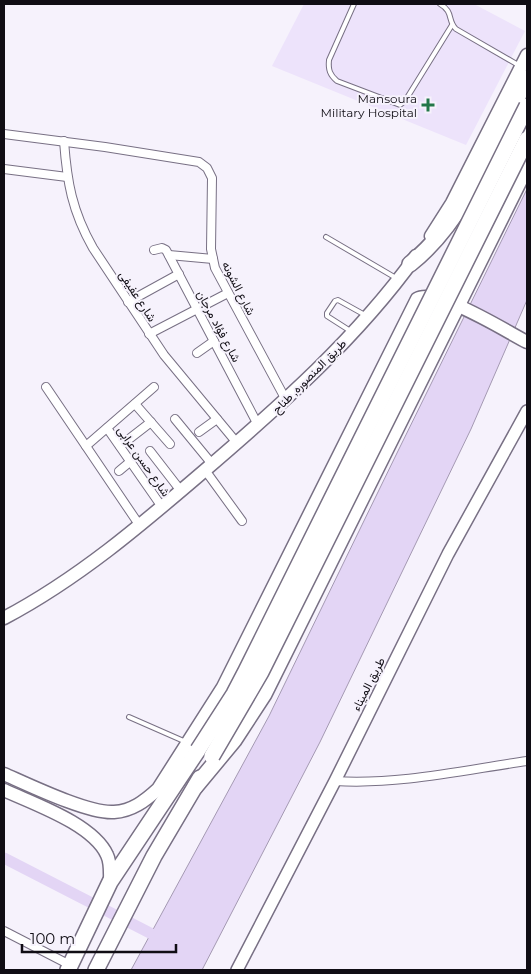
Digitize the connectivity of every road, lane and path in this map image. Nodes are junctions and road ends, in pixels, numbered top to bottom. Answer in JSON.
{"nodes":[{"id":1,"x":354,"y":4,"type":"edge"},
{"id":2,"x":440,"y":4,"type":"edge"},
{"id":3,"x":452,"y":25,"type":"junction"},
{"id":4,"x":525,"y":67,"type":"edge"},
{"id":5,"x":527,"y":106,"type":"edge"},
{"id":6,"x":527,"y":123,"type":"edge"},
{"id":7,"x":4,"y":134,"type":"edge"},
{"id":8,"x":527,"y":139,"type":"edge"},
{"id":9,"x":64,"y":141,"type":"junction"},
{"id":10,"x":527,"y":165,"type":"edge"},
{"id":11,"x":4,"y":169,"type":"edge"},
{"id":12,"x":67,"y":177,"type":"junction"},
{"id":13,"x":326,"y":238,"type":"dead end"},
{"id":14,"x":154,"y":250,"type":"dead end"},
{"id":15,"x":169,"y":255,"type":"junction"},
{"id":16,"x":212,"y":259,"type":"junction"},
{"id":17,"x":410,"y":264,"type":"junction"},
{"id":18,"x":179,"y":274,"type":"junction"},
{"id":19,"x":398,"y":279,"type":"junction"},
{"id":20,"x":228,"y":293,"type":"junction"},
{"id":21,"x":128,"y":302,"type":"junction"},
{"id":22,"x":462,"y":307,"type":"junction"},
{"id":23,"x":197,"y":309,"type":"junction"},
{"id":24,"x":367,"y":316,"type":"junction"},
{"id":25,"x":353,"y":332,"type":"junction"},
{"id":26,"x":149,"y":334,"type":"junction"},
{"id":27,"x":525,"y":341,"type":"edge"},
{"id":28,"x":214,"y":342,"type":"junction"},
{"id":29,"x":197,"y":353,"type":"dead end"},
{"id":30,"x":46,"y":387,"type":"dead end"},
{"id":31,"x":154,"y":387,"type":"dead end"},
{"id":32,"x":286,"y":400,"type":"junction"},
{"id":33,"x":135,"y":404,"type":"junction"},
{"id":34,"x":527,"y":411,"type":"edge"},
{"id":35,"x":217,"y":418,"type":"junction"},
{"id":36,"x":175,"y":419,"type":"dead end"},
{"id":37,"x":151,"y":422,"type":"junction"},
{"id":38,"x":258,"y":425,"type":"junction"},
{"id":39,"x":108,"y":428,"type":"junction"},
{"id":40,"x":199,"y":432,"type":"dead end"},
{"id":41,"x":237,"y":443,"type":"junction"},
{"id":42,"x":170,"y":444,"type":"dead end"},
{"id":43,"x":86,"y":446,"type":"junction"},
{"id":44,"x":120,"y":446,"type":"junction"},
{"id":45,"x":150,"y":451,"type":"dead end"},
{"id":46,"x":131,"y":462,"type":"junction"},
{"id":47,"x":208,"y":467,"type":"junction"},
{"id":48,"x":119,"y":471,"type":"dead end"},
{"id":49,"x":181,"y":491,"type":"junction"},
{"id":50,"x":162,"y":507,"type":"junction"},
{"id":51,"x":242,"y":521,"type":"dead end"},
{"id":52,"x":140,"y":526,"type":"junction"},
{"id":53,"x":4,"y":618,"type":"edge"},
{"id":54,"x":129,"y":717,"type":"dead end"},
{"id":55,"x":192,"y":746,"type":"junction"},
{"id":56,"x":527,"y":760,"type":"edge"},
{"id":57,"x":4,"y":774,"type":"edge"},
{"id":58,"x":335,"y":781,"type":"junction"},
{"id":59,"x":195,"y":787,"type":"junction"},
{"id":60,"x":4,"y":790,"type":"edge"},
{"id":61,"x":109,"y":884,"type":"junction"},
{"id":62,"x":4,"y":931,"type":"edge"},
{"id":63,"x":69,"y":967,"type":"edge"},
{"id":64,"x":96,"y":970,"type":"edge"},
{"id":65,"x":237,"y":970,"type":"edge"}],
"edges":[{"from":1,"to":3,"type":"lane"},
{"from":2,"to":3,"type":"lane"},
{"from":3,"to":4,"type":"lane"},
{"from":4,"to":17,"type":"main road","name":"طريق المنصوره, طناح"},
{"from":4,"to":17,"type":"highway"},
{"from":5,"to":55,"type":"highway","bridge":true},
{"from":6,"to":22,"type":"main road"},
{"from":7,"to":9,"type":"street"},
{"from":8,"to":59,"type":"highway","bridge":true},
{"from":9,"to":12,"type":"street","name":"شارع عفيفى"},
{"from":9,"to":16,"type":"street","name":"شارع الشونه"},
{"from":10,"to":22,"type":"highway"},
{"from":11,"to":12,"type":"street"},
{"from":12,"to":21,"type":"street","name":"شارع عفيفى"},
{"from":13,"to":19,"type":"lane"},
{"from":14,"to":15,"type":"street"},
{"from":15,"to":16,"type":"street"},
{"from":15,"to":18,"type":"street","name":"شارع فؤاد مرجان"},
{"from":16,"to":20,"type":"street","name":"شارع الشونه"},
{"from":17,"to":19,"type":"main road","name":"طريق المنصوره, طناح"},
{"from":18,"to":21,"type":"street"},
{"from":18,"to":23,"type":"street","name":"شارع فؤاد مرجان"},
{"from":19,"to":24,"type":"main road","name":"طريق المنصوره, طناح"},
{"from":20,"to":23,"type":"street"},
{"from":20,"to":32,"type":"street","name":"شارع الشونه"},
{"from":21,"to":26,"type":"street","name":"شارع عفيفى"},
{"from":22,"to":27,"type":"main road"},
{"from":22,"to":55,"type":"main road"},
{"from":22,"to":59,"type":"highway"},
{"from":23,"to":26,"type":"street"},
{"from":23,"to":28,"type":"street","name":"شارع فؤاد مرجان"},
{"from":24,"to":25,"type":"main road","name":"طريق المنصوره, طناح"},
{"from":24,"to":25,"type":"lane"},
{"from":25,"to":32,"type":"main road","name":"طريق المنصوره, طناح"},
{"from":26,"to":35,"type":"street","name":"شارع عفيفى"},
{"from":28,"to":29,"type":"street"},
{"from":28,"to":38,"type":"street","name":"شارع فؤاد مرجان"},
{"from":30,"to":43,"type":"street"},
{"from":31,"to":33,"type":"street"},
{"from":32,"to":38,"type":"main road","name":"طريق المنصوره, طناح"},
{"from":33,"to":37,"type":"street"},
{"from":33,"to":39,"type":"street"},
{"from":34,"to":58,"type":"street","name":"طريق الميناء"},
{"from":35,"to":40,"type":"street"},
{"from":35,"to":41,"type":"street","name":"شارع عفيفى"},
{"from":36,"to":47,"type":"street"},
{"from":37,"to":42,"type":"street"},
{"from":37,"to":44,"type":"street"},
{"from":38,"to":41,"type":"main road","name":"طريق المنصوره, طناح"},
{"from":39,"to":43,"type":"street"},
{"from":39,"to":44,"type":"street","name":"شارع حسن عرابى"},
{"from":41,"to":47,"type":"main road","name":"طريق المنصوره, طناح"},
{"from":43,"to":52,"type":"street"},
{"from":44,"to":46,"type":"street","name":"شارع حسن عرابى"},
{"from":45,"to":49,"type":"street"},
{"from":46,"to":48,"type":"street"},
{"from":46,"to":50,"type":"street","name":"شارع حسن عرابى"},
{"from":47,"to":49,"type":"main road","name":"طريق المنصوره, طناح"},
{"from":47,"to":51,"type":"street"},
{"from":49,"to":50,"type":"main road","name":"طريق المنصوره, طناح"},
{"from":50,"to":52,"type":"main road","name":"طريق المنصوره, طناح"},
{"from":52,"to":53,"type":"main road","name":"طريق المنصوره, طناح"},
{"from":54,"to":55,"type":"lane"},
{"from":55,"to":57,"type":"main road"},
{"from":55,"to":61,"type":"highway"},
{"from":56,"to":58,"type":"street"},
{"from":58,"to":65,"type":"street","name":"طريق الميناء"},
{"from":59,"to":64,"type":"highway"},
{"from":60,"to":61,"type":"main road"},
{"from":61,"to":63,"type":"highway"},
{"from":62,"to":63,"type":"street"}]}
